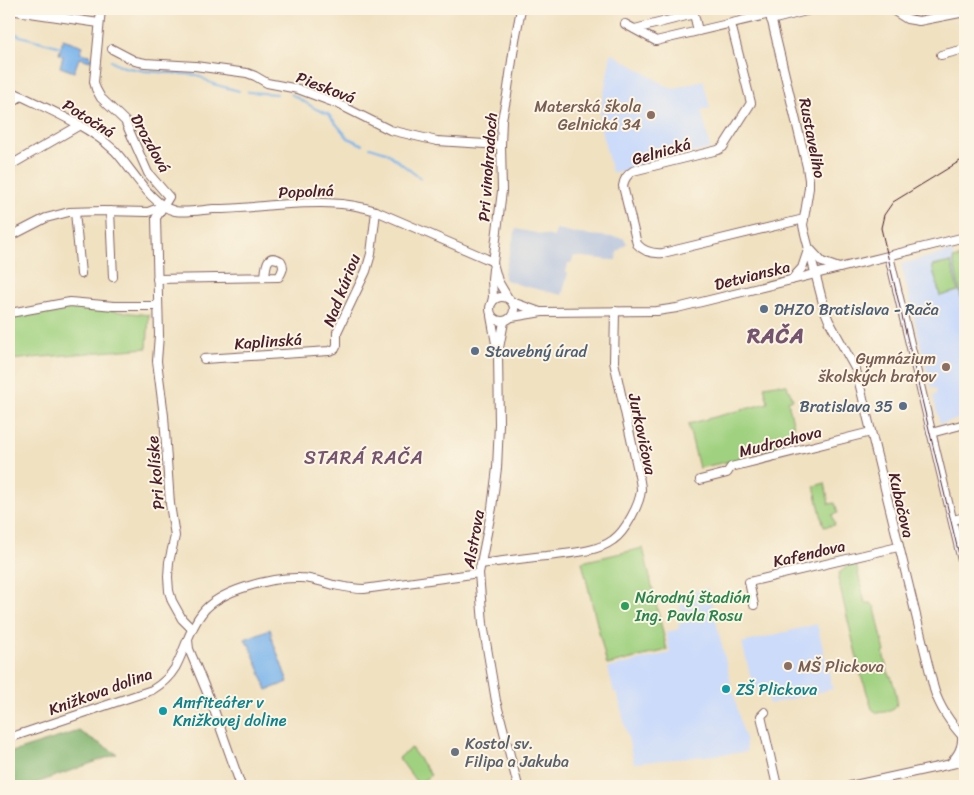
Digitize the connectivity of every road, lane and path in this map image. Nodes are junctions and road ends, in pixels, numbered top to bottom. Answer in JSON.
{"nodes":[{"id":1,"x":100,"y":9,"type":"edge"},
{"id":2,"x":521,"y":9,"type":"edge"},
{"id":3,"x":814,"y":9,"type":"edge"},
{"id":4,"x":891,"y":9,"type":"edge"},
{"id":5,"x":9,"y":10,"type":"edge"},
{"id":6,"x":693,"y":11,"type":"edge"},
{"id":7,"x":965,"y":12,"type":"edge"},
{"id":8,"x":770,"y":14,"type":"edge"},
{"id":9,"x":99,"y":22,"type":"junction"},
{"id":10,"x":625,"y":24,"type":"dead end"},
{"id":11,"x":731,"y":24,"type":"junction"},
{"id":12,"x":635,"y":29,"type":"junction"},
{"id":13,"x":698,"y":31,"type":"junction"},
{"id":14,"x":112,"y":49,"type":"dead end"},
{"id":15,"x":965,"y":49,"type":"edge"},
{"id":16,"x":941,"y":55,"type":"dead end"},
{"id":17,"x":9,"y":90,"type":"edge"},
{"id":18,"x":21,"y":96,"type":"junction"},
{"id":19,"x":9,"y":104,"type":"edge"},
{"id":20,"x":80,"y":125,"type":"junction"},
{"id":21,"x":501,"y":145,"type":"junction"},
{"id":22,"x":9,"y":166,"type":"edge"},
{"id":23,"x":164,"y":206,"type":"junction"},
{"id":24,"x":110,"y":211,"type":"junction"},
{"id":25,"x":376,"y":211,"type":"junction"},
{"id":26,"x":75,"y":212,"type":"junction"},
{"id":27,"x":804,"y":219,"type":"junction"},
{"id":28,"x":9,"y":236,"type":"edge"},
{"id":29,"x":965,"y":237,"type":"edge"},
{"id":30,"x":809,"y":248,"type":"junction"},
{"id":31,"x":889,"y":256,"type":"junction"},
{"id":32,"x":493,"y":265,"type":"junction"},
{"id":33,"x":839,"y":268,"type":"junction"},
{"id":34,"x":81,"y":274,"type":"dead end"},
{"id":35,"x":815,"y":274,"type":"junction"},
{"id":36,"x":114,"y":277,"type":"dead end"},
{"id":37,"x":265,"y":278,"type":"dead end"},
{"id":38,"x":157,"y":279,"type":"junction"},
{"id":39,"x":791,"y":280,"type":"junction"},
{"id":40,"x":510,"y":300,"type":"junction"},
{"id":41,"x":492,"y":302,"type":"junction"},
{"id":42,"x":158,"y":306,"type":"junction"},
{"id":43,"x":615,"y":311,"type":"junction"},
{"id":44,"x":542,"y":312,"type":"junction"},
{"id":45,"x":10,"y":313,"type":"edge"},
{"id":46,"x":491,"y":314,"type":"junction"},
{"id":47,"x":512,"y":317,"type":"junction"},
{"id":48,"x":504,"y":322,"type":"junction"},
{"id":49,"x":335,"y":350,"type":"joint"},
{"id":50,"x":498,"y":353,"type":"junction"},
{"id":51,"x":204,"y":359,"type":"dead end"},
{"id":52,"x":965,"y":424,"type":"edge"},
{"id":53,"x":871,"y":432,"type":"junction"},
{"id":54,"x":931,"y":433,"type":"junction"},
{"id":55,"x":700,"y":480,"type":"dead end"},
{"id":56,"x":965,"y":516,"type":"edge"},
{"id":57,"x":952,"y":520,"type":"junction"},
{"id":58,"x":898,"y":547,"type":"junction"},
{"id":59,"x":481,"y":564,"type":"junction"},
{"id":60,"x":479,"y":573,"type":"junction"},
{"id":61,"x":965,"y":573,"type":"edge"},
{"id":62,"x":754,"y":605,"type":"dead end"},
{"id":63,"x":192,"y":629,"type":"junction"},
{"id":64,"x":188,"y":639,"type":"junction"},
{"id":65,"x":764,"y":712,"type":"dead end"},
{"id":66,"x":964,"y":737,"type":"edge"},
{"id":67,"x":9,"y":738,"type":"edge"},
{"id":68,"x":965,"y":761,"type":"edge"},
{"id":69,"x":950,"y":764,"type":"junction"},
{"id":70,"x":870,"y":784,"type":"edge"},
{"id":71,"x":241,"y":786,"type":"edge"},
{"id":72,"x":518,"y":786,"type":"edge"},
{"id":73,"x":777,"y":786,"type":"edge"},
{"id":74,"x":850,"y":786,"type":"edge"}],
"edges":[{"from":1,"to":9,"type":"street","name":"Drozdová"},
{"from":2,"to":21,"type":"street","name":"Pri vinohradoch"},
{"from":3,"to":8,"type":"street"},
{"from":4,"to":7,"type":"street"},
{"from":5,"to":9,"type":"street"},
{"from":6,"to":12,"type":"street"},
{"from":6,"to":13,"type":"street"},
{"from":8,"to":11,"type":"street"},
{"from":8,"to":27,"type":"street","name":"Rustaveliho"},
{"from":9,"to":23,"type":"street","name":"Drozdová"},
{"from":10,"to":12,"type":"street"},
{"from":11,"to":13,"type":"street"},
{"from":11,"to":27,"type":"street","name":"Gelnická"},
{"from":12,"to":13,"type":"street"},
{"from":14,"to":21,"type":"street","name":"Piesková"},
{"from":15,"to":16,"type":"street"},
{"from":17,"to":18,"type":"street","name":"Potočná"},
{"from":18,"to":19,"type":"street"},
{"from":18,"to":20,"type":"street","name":"Potočná"},
{"from":20,"to":22,"type":"street"},
{"from":20,"to":23,"type":"street","name":"Potočná"},
{"from":21,"to":32,"type":"street","name":"Pri vinohradoch"},
{"from":23,"to":24,"type":"street","name":"Popolná"},
{"from":23,"to":25,"type":"street","name":"Popolná"},
{"from":23,"to":38,"type":"street","name":"Pri kolíske"},
{"from":24,"to":26,"type":"street","name":"Popolná"},
{"from":24,"to":36,"type":"street"},
{"from":25,"to":32,"type":"street","name":"Popolná"},
{"from":25,"to":49,"type":"street","name":"Nad kúriou"},
{"from":26,"to":28,"type":"street","name":"Popolná"},
{"from":26,"to":34,"type":"street"},
{"from":27,"to":30,"type":"street","name":"Rustaveliho"},
{"from":29,"to":31,"type":"street","name":"Detvianska"},
{"from":30,"to":33,"type":"street"},
{"from":30,"to":35,"type":"street","name":"Rustaveliho"},
{"from":30,"to":39,"type":"street"},
{"from":31,"to":33,"type":"street","name":"Detvianska"},
{"from":31,"to":54,"type":"street"},
{"from":32,"to":40,"type":"street"},
{"from":32,"to":41,"type":"street","name":"Pri vinohradoch"},
{"from":33,"to":35,"type":"street","name":"Detvianska"},
{"from":35,"to":39,"type":"street","name":"Detvianska"},
{"from":35,"to":53,"type":"street","name":"Kubačova"},
{"from":37,"to":38,"type":"street"},
{"from":38,"to":42,"type":"street","name":"Pri kolíske"},
{"from":39,"to":43,"type":"street","name":"Detvianska"},
{"from":40,"to":41,"type":"street"},
{"from":40,"to":44,"type":"street","name":"Detvianska"},
{"from":40,"to":47,"type":"street"},
{"from":41,"to":46,"type":"street"},
{"from":42,"to":45,"type":"street"},
{"from":42,"to":63,"type":"street","name":"Pri kolíske"},
{"from":43,"to":44,"type":"street","name":"Detvianska"},
{"from":43,"to":59,"type":"street","name":"Jurkovičova"},
{"from":44,"to":47,"type":"street","name":"Detvianska"},
{"from":46,"to":48,"type":"street"},
{"from":46,"to":50,"type":"street","name":"Alstrova"},
{"from":47,"to":48,"type":"street"},
{"from":48,"to":50,"type":"street","name":"Alstrova"},
{"from":49,"to":51,"type":"street","name":"Kaplinská"},
{"from":50,"to":59,"type":"street","name":"Alstrova"},
{"from":52,"to":54,"type":"street"},
{"from":53,"to":55,"type":"street","name":"Mudrochova"},
{"from":53,"to":58,"type":"street","name":"Kubačova"},
{"from":54,"to":57,"type":"street"},
{"from":56,"to":57,"type":"street"},
{"from":57,"to":61,"type":"street"},
{"from":58,"to":62,"type":"street","name":"Kafendova"},
{"from":58,"to":66,"type":"street","name":"Kubačova"},
{"from":59,"to":60,"type":"street","name":"Alstrova"},
{"from":60,"to":63,"type":"street","name":"Knižkova dolina"},
{"from":60,"to":72,"type":"street","name":"Alstrova"},
{"from":63,"to":64,"type":"street","name":"Knižkova dolina"},
{"from":64,"to":67,"type":"street","name":"Knižkova dolina"},
{"from":64,"to":71,"type":"street"},
{"from":65,"to":73,"type":"street"},
{"from":66,"to":69,"type":"street"},
{"from":68,"to":69,"type":"street"},
{"from":69,"to":70,"type":"street"},
{"from":70,"to":74,"type":"street"}]}
